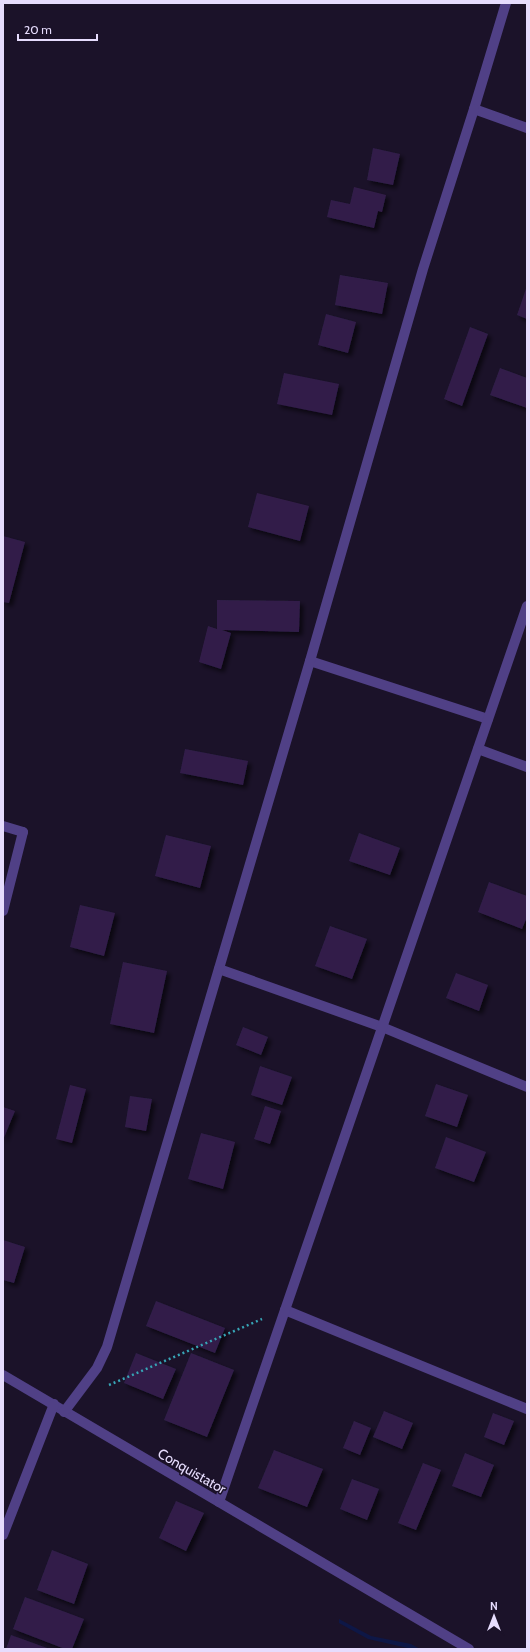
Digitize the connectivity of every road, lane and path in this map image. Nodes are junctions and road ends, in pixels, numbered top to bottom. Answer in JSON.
{"nodes":[{"id":1,"x":506,"y":3,"type":"edge"},
{"id":2,"x":474,"y":109,"type":"junction"},
{"id":3,"x":527,"y":128,"type":"edge"},
{"id":4,"x":527,"y":606,"type":"edge"},
{"id":5,"x":310,"y":662,"type":"junction"},
{"id":6,"x":488,"y":719,"type":"junction"},
{"id":7,"x":478,"y":749,"type":"junction"},
{"id":8,"x":527,"y":767,"type":"edge"},
{"id":9,"x":3,"y":826,"type":"edge"},
{"id":10,"x":3,"y":912,"type":"edge"},
{"id":11,"x":219,"y":969,"type":"junction"},
{"id":12,"x":382,"y":1027,"type":"junction"},
{"id":13,"x":527,"y":1087,"type":"edge"},
{"id":14,"x":285,"y":1310,"type":"junction"},
{"id":15,"x":3,"y":1376,"type":"edge"},
{"id":16,"x":54,"y":1404,"type":"junction"},
{"id":17,"x":527,"y":1409,"type":"edge"},
{"id":18,"x":64,"y":1412,"type":"junction"},
{"id":19,"x":219,"y":1502,"type":"junction"},
{"id":20,"x":3,"y":1535,"type":"edge"},
{"id":21,"x":468,"y":1649,"type":"edge"}],
"edges":[{"from":1,"to":2,"type":"street"},
{"from":2,"to":3,"type":"street"},
{"from":2,"to":5,"type":"street"},
{"from":4,"to":6,"type":"street"},
{"from":5,"to":6,"type":"street"},
{"from":5,"to":11,"type":"street"},
{"from":6,"to":7,"type":"street"},
{"from":7,"to":8,"type":"street"},
{"from":7,"to":12,"type":"street"},
{"from":9,"to":10,"type":"street"},
{"from":11,"to":12,"type":"street"},
{"from":11,"to":18,"type":"street"},
{"from":12,"to":13,"type":"street"},
{"from":12,"to":14,"type":"street"},
{"from":14,"to":17,"type":"street"},
{"from":14,"to":19,"type":"street"},
{"from":15,"to":16,"type":"street","name":"Conquistator"},
{"from":16,"to":18,"type":"street","name":"Conquistator"},
{"from":16,"to":20,"type":"street"},
{"from":18,"to":19,"type":"street","name":"Conquistator"},
{"from":19,"to":21,"type":"street","name":"Conquistator"}]}
